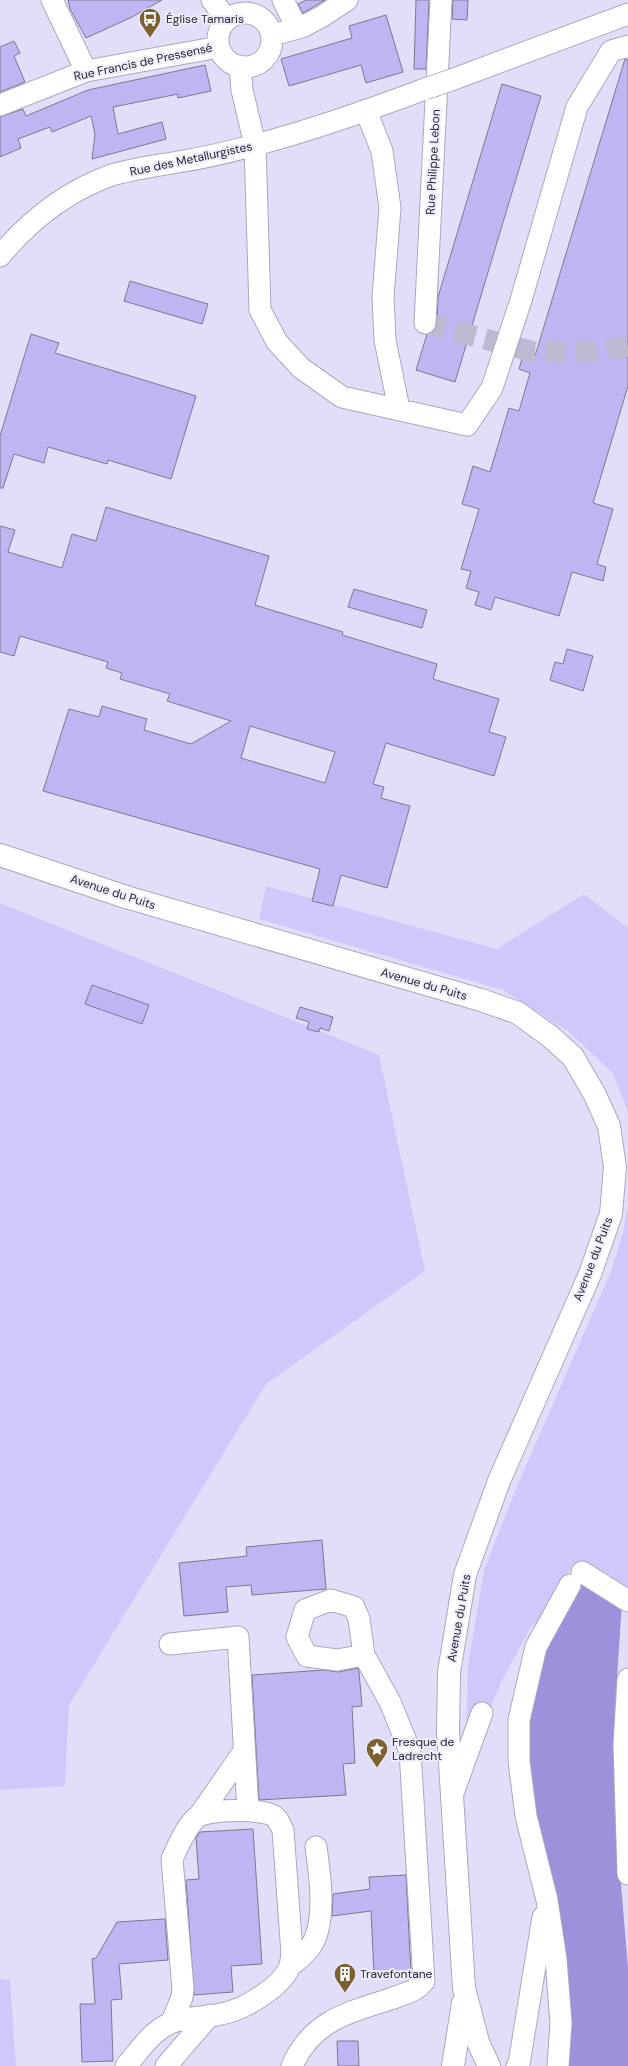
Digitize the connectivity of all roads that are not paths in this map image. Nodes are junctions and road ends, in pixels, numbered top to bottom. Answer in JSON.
{"nodes":[{"id":1,"x":52,"y":0,"type":"edge"},
{"id":2,"x":212,"y":0,"type":"edge"},
{"id":3,"x":283,"y":0,"type":"edge"},
{"id":4,"x":347,"y":0,"type":"edge"},
{"id":5,"x":441,"y":0,"type":"edge"},
{"id":6,"x":628,"y":14,"type":"edge"},
{"id":7,"x":227,"y":20,"type":"junction"},
{"id":8,"x":297,"y":28,"type":"junction"},
{"id":9,"x":272,"y":35,"type":"junction"},
{"id":10,"x":628,"y":46,"type":"edge"},
{"id":11,"x":219,"y":47,"type":"junction"},
{"id":12,"x":240,"y":66,"type":"junction"},
{"id":13,"x":86,"y":71,"type":"junction"},
{"id":14,"x":0,"y":105,"type":"edge"},
{"id":15,"x":366,"y":111,"type":"junction"},
{"id":16,"x":255,"y":145,"type":"junction"},
{"id":17,"x":0,"y":256,"type":"edge"},
{"id":18,"x":425,"y":323,"type":"dead end"},
{"id":19,"x":399,"y":409,"type":"junction"},
{"id":20,"x":0,"y":855,"type":"edge"},
{"id":21,"x":628,"y":1601,"type":"edge"},
{"id":22,"x":170,"y":1644,"type":"dead end"},
{"id":23,"x":364,"y":1655,"type":"dead end"},
{"id":24,"x":628,"y":1679,"type":"edge"},
{"id":25,"x":482,"y":1713,"type":"dead end"},
{"id":26,"x":244,"y":1751,"type":"junction"},
{"id":27,"x":451,"y":1796,"type":"junction"},
{"id":28,"x":248,"y":1810,"type":"junction"},
{"id":29,"x":199,"y":1816,"type":"junction"},
{"id":30,"x":316,"y":1847,"type":"dead end"},
{"id":31,"x":628,"y":1874,"type":"edge"},
{"id":32,"x":546,"y":1900,"type":"junction"},
{"id":33,"x":290,"y":1966,"type":"junction"},
{"id":34,"x":464,"y":1988,"type":"junction"},
{"id":35,"x":210,"y":2015,"type":"junction"},
{"id":36,"x":172,"y":2022,"type":"junction"},
{"id":37,"x":126,"y":2066,"type":"edge"},
{"id":38,"x":166,"y":2066,"type":"edge"},
{"id":39,"x":292,"y":2066,"type":"edge"},
{"id":40,"x":453,"y":2066,"type":"edge"},
{"id":41,"x":489,"y":2066,"type":"edge"},
{"id":42,"x":517,"y":2066,"type":"edge"},
{"id":43,"x":558,"y":2066,"type":"edge"}],
"edges":[{"from":1,"to":13,"type":"street"},
{"from":2,"to":7,"type":"street"},
{"from":3,"to":8,"type":"street"},
{"from":4,"to":8,"type":"street"},
{"from":5,"to":18,"type":"street","name":"Rue Philippe Lebon"},
{"from":6,"to":15,"type":"street","name":"Rue des Metallurgistes","bridge":true},
{"from":7,"to":9,"type":"street"},
{"from":7,"to":11,"type":"street"},
{"from":8,"to":9,"type":"street"},
{"from":9,"to":12,"type":"street"},
{"from":10,"to":19,"type":"street"},
{"from":11,"to":12,"type":"street"},
{"from":11,"to":13,"type":"street","name":"Rue Francis de Pressensé"},
{"from":12,"to":16,"type":"street"},
{"from":13,"to":14,"type":"street","name":"Rue Francis de Pressensé"},
{"from":15,"to":16,"type":"street","name":"Rue des Metallurgistes"},
{"from":15,"to":19,"type":"street"},
{"from":16,"to":17,"type":"street","name":"Rue des Metallurgistes"},
{"from":16,"to":19,"type":"street"},
{"from":20,"to":27,"type":"main road","name":"Avenue du Puits"},
{"from":21,"to":32,"type":"street"},
{"from":22,"to":26,"type":"street"},
{"from":23,"to":39,"type":"street"},
{"from":24,"to":31,"type":"street"},
{"from":25,"to":27,"type":"street"},
{"from":26,"to":28,"type":"street"},
{"from":26,"to":29,"type":"street"},
{"from":27,"to":34,"type":"main road","name":"Avenue du Puits"},
{"from":28,"to":29,"type":"street"},
{"from":28,"to":33,"type":"street"},
{"from":29,"to":36,"type":"street"},
{"from":30,"to":33,"type":"street"},
{"from":32,"to":42,"type":"street"},
{"from":32,"to":43,"type":"street"},
{"from":33,"to":35,"type":"street"},
{"from":34,"to":40,"type":"main road","name":"Avenue du Puits"},
{"from":34,"to":41,"type":"main road","name":"Avenue du Puits"},
{"from":35,"to":36,"type":"street"},
{"from":35,"to":38,"type":"street"},
{"from":36,"to":37,"type":"street"}]}
